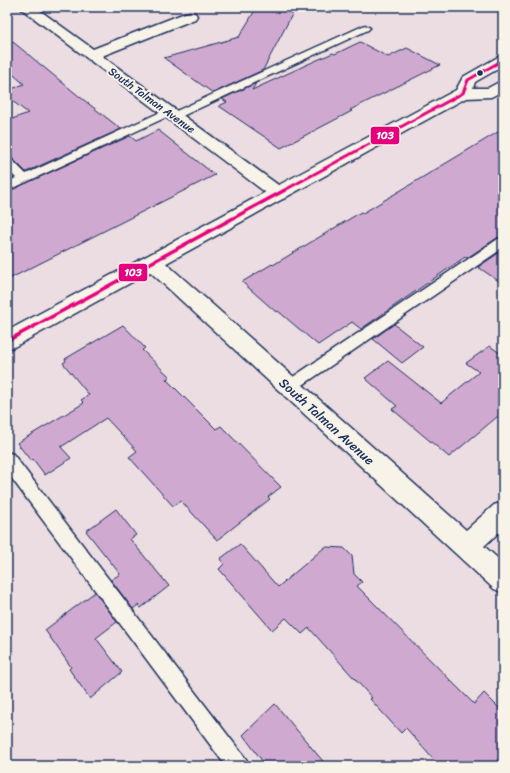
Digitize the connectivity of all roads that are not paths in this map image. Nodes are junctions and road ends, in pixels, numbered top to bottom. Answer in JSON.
{"nodes":[{"id":1,"x":26,"y":7,"type":"edge"},
{"id":2,"x":190,"y":16,"type":"dead end"},
{"id":3,"x":365,"y":28,"type":"dead end"},
{"id":4,"x":91,"y":55,"type":"junction"},
{"id":5,"x":503,"y":60,"type":"edge"},
{"id":6,"x":503,"y":85,"type":"edge"},
{"id":7,"x":463,"y":93,"type":"junction"},
{"id":8,"x":171,"y":114,"type":"junction"},
{"id":9,"x":7,"y":162,"type":"edge"},
{"id":10,"x":24,"y":179,"type":"junction"},
{"id":11,"x":7,"y":187,"type":"edge"},
{"id":12,"x":278,"y":194,"type":"junction"},
{"id":13,"x":503,"y":242,"type":"edge"},
{"id":14,"x":152,"y":262,"type":"junction"},
{"id":15,"x":7,"y":341,"type":"edge"},
{"id":16,"x":290,"y":387,"type":"junction"},
{"id":17,"x":7,"y":459,"type":"edge"},
{"id":18,"x":503,"y":513,"type":"edge"},
{"id":19,"x":466,"y":546,"type":"junction"},
{"id":20,"x":503,"y":580,"type":"edge"},
{"id":21,"x":239,"y":766,"type":"edge"}],
"edges":[{"from":1,"to":4,"type":"street","name":"South Talman Avenue"},
{"from":2,"to":4,"type":"street"},
{"from":3,"to":8,"type":"lane"},
{"from":4,"to":8,"type":"street","name":"South Talman Avenue"},
{"from":5,"to":7,"type":"street"},
{"from":6,"to":7,"type":"street"},
{"from":7,"to":12,"type":"street"},
{"from":8,"to":10,"type":"lane"},
{"from":8,"to":12,"type":"street","name":"South Talman Avenue"},
{"from":9,"to":10,"type":"lane"},
{"from":10,"to":11,"type":"lane"},
{"from":12,"to":14,"type":"street"},
{"from":13,"to":16,"type":"lane"},
{"from":14,"to":15,"type":"street"},
{"from":14,"to":16,"type":"street","name":"South Talman Avenue"},
{"from":16,"to":19,"type":"street","name":"South Talman Avenue"},
{"from":17,"to":21,"type":"lane"},
{"from":18,"to":19,"type":"street"},
{"from":19,"to":20,"type":"street","name":"South Talman Avenue"}]}
